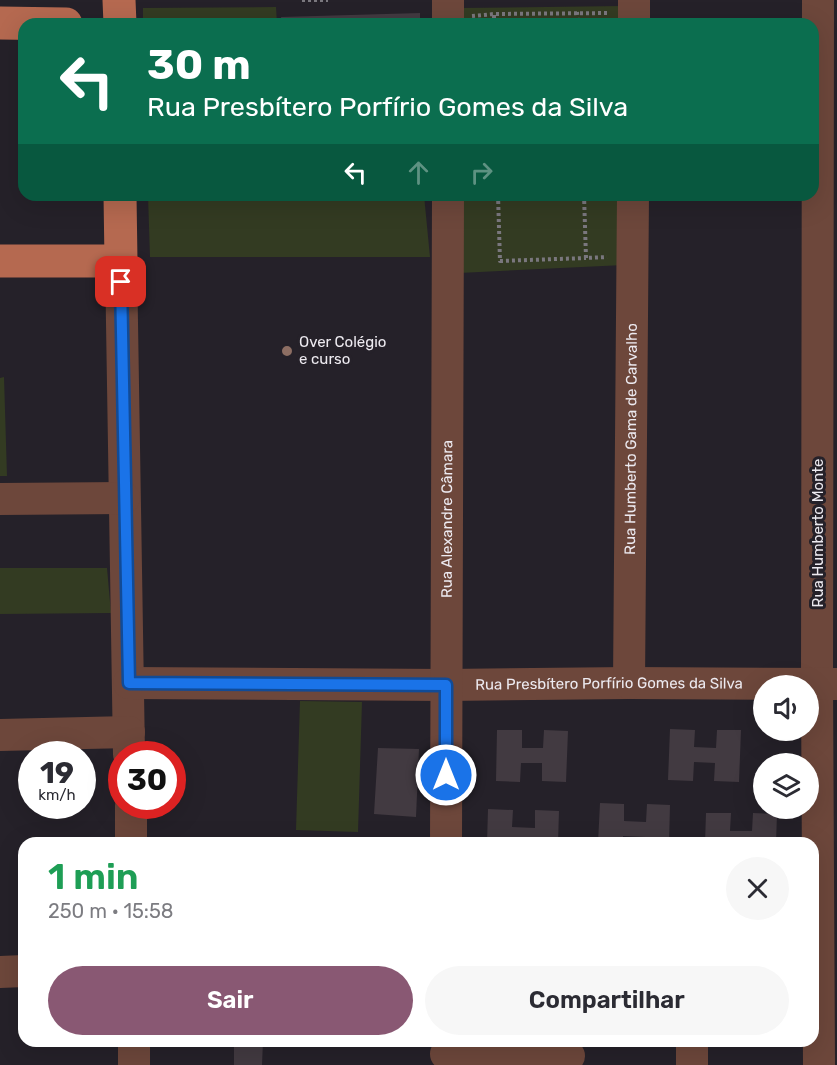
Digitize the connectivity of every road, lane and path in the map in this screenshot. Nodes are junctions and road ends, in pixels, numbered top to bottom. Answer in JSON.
{"nodes":[{"id":1,"x":119,"y":0,"type":"edge"},
{"id":2,"x":302,"y":0,"type":"edge"},
{"id":3,"x":328,"y":0,"type":"edge"},
{"id":4,"x":448,"y":0,"type":"edge"},
{"id":5,"x":818,"y":0,"type":"edge"},
{"id":6,"x":577,"y":12,"type":"junction"},
{"id":7,"x":628,"y":12,"type":"edge"},
{"id":8,"x":494,"y":14,"type":"junction"},
{"id":9,"x":120,"y":18,"type":"edge"},
{"id":10,"x":448,"y":18,"type":"edge"},
{"id":11,"x":470,"y":18,"type":"edge"},
{"id":12,"x":494,"y":18,"type":"edge"},
{"id":13,"x":578,"y":18,"type":"edge"},
{"id":14,"x":818,"y":18,"type":"edge"},
{"id":15,"x":0,"y":23,"type":"edge"},
{"id":16,"x":18,"y":23,"type":"edge"},
{"id":17,"x":819,"y":76,"type":"edge"},
{"id":18,"x":120,"y":201,"type":"edge"},
{"id":19,"x":448,"y":201,"type":"edge"},
{"id":20,"x":498,"y":201,"type":"edge"},
{"id":21,"x":584,"y":201,"type":"edge"},
{"id":22,"x":633,"y":201,"type":"edge"},
{"id":23,"x":608,"y":257,"type":"dead end"},
{"id":24,"x":586,"y":258,"type":"junction"},
{"id":25,"x":0,"y":261,"type":"edge"},
{"id":26,"x":121,"y":261,"type":"junction"},
{"id":27,"x":124,"y":498,"type":"junction"},
{"id":28,"x":0,"y":499,"type":"edge"},
{"id":29,"x":129,"y":683,"type":"junction"},
{"id":30,"x":629,"y":683,"type":"junction"},
{"id":31,"x":827,"y":684,"type":"edge"},
{"id":32,"x":446,"y":685,"type":"junction"},
{"id":33,"x":0,"y":735,"type":"edge"},
{"id":34,"x":129,"y":741,"type":"edge"},
{"id":35,"x":108,"y":742,"type":"edge"},
{"id":36,"x":130,"y":819,"type":"edge"},
{"id":37,"x":131,"y":837,"type":"edge"},
{"id":38,"x":446,"y":837,"type":"edge"},
{"id":39,"x":18,"y":971,"type":"edge"},
{"id":40,"x":0,"y":972,"type":"edge"},
{"id":41,"x":134,"y":1047,"type":"edge"},
{"id":42,"x":692,"y":1047,"type":"edge"},
{"id":43,"x":446,"y":1053,"type":"edge"},
{"id":44,"x":569,"y":1054,"type":"edge"},
{"id":45,"x":134,"y":1065,"type":"edge"},
{"id":46,"x":692,"y":1065,"type":"edge"},
{"id":47,"x":819,"y":1065,"type":"edge"}],
"edges":[{"from":1,"to":9,"type":"main road"},
{"from":2,"to":3,"type":"path"},
{"from":4,"to":10,"type":"street"},
{"from":5,"to":14,"type":"street","name":"Rua Humberto Monte"},
{"from":6,"to":7,"type":"path"},
{"from":6,"to":8,"type":"path"},
{"from":6,"to":13,"type":"path"},
{"from":8,"to":11,"type":"path"},
{"from":8,"to":12,"type":"path"},
{"from":15,"to":16,"type":"main road"},
{"from":17,"to":31,"type":"street","name":"Rua Humberto Monte"},
{"from":18,"to":26,"type":"main road"},
{"from":19,"to":32,"type":"street","name":"Rua Alexandre Câmara"},
{"from":20,"to":24,"type":"path"},
{"from":21,"to":24,"type":"path"},
{"from":22,"to":30,"type":"street","name":"Rua Humberto Gama de Carvalho"},
{"from":23,"to":24,"type":"path"},
{"from":25,"to":26,"type":"main road"},
{"from":26,"to":27,"type":"street"},
{"from":27,"to":28,"type":"street"},
{"from":27,"to":29,"type":"street"},
{"from":29,"to":32,"type":"street","name":"Rua Presbítero Porfírio Gomes da Silva"},
{"from":29,"to":34,"type":"street"},
{"from":30,"to":31,"type":"street","name":"Rua Presbítero Porfírio Gomes da Silva"},
{"from":30,"to":32,"type":"street","name":"Rua Presbítero Porfírio Gomes da Silva"},
{"from":31,"to":47,"type":"street","name":"Rua Humberto Monte"},
{"from":32,"to":38,"type":"street","name":"Rua Alexandre Câmara"},
{"from":33,"to":35,"type":"street"},
{"from":36,"to":37,"type":"street"},
{"from":39,"to":40,"type":"street"},
{"from":41,"to":45,"type":"street"},
{"from":42,"to":46,"type":"street"},
{"from":43,"to":44,"type":"street"}]}
